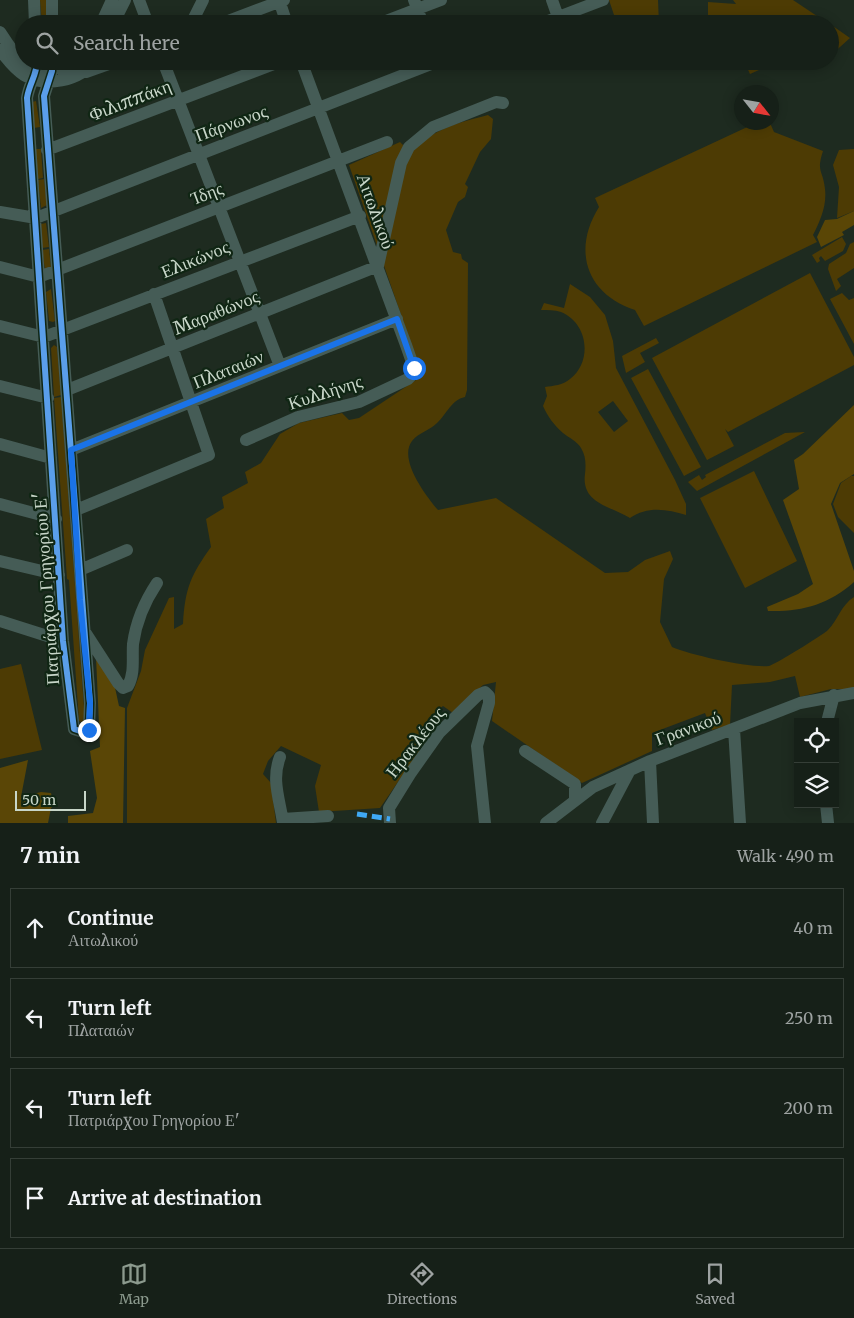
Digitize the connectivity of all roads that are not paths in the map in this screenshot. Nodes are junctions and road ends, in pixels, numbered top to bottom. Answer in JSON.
{"nodes":[{"id":1,"x":34,"y":0,"type":"edge"},
{"id":2,"x":52,"y":0,"type":"edge"},
{"id":3,"x":112,"y":0,"type":"edge"},
{"id":4,"x":125,"y":0,"type":"edge"},
{"id":5,"x":139,"y":0,"type":"edge"},
{"id":6,"x":203,"y":0,"type":"edge"},
{"id":7,"x":441,"y":0,"type":"edge"},
{"id":8,"x":552,"y":0,"type":"edge"},
{"id":9,"x":603,"y":0,"type":"edge"},
{"id":10,"x":281,"y":1,"type":"edge"},
{"id":11,"x":416,"y":4,"type":"edge"},
{"id":12,"x":35,"y":15,"type":"edge"},
{"id":13,"x":52,"y":15,"type":"edge"},
{"id":14,"x":105,"y":15,"type":"edge"},
{"id":15,"x":118,"y":15,"type":"edge"},
{"id":16,"x":145,"y":15,"type":"edge"},
{"id":17,"x":196,"y":15,"type":"edge"},
{"id":18,"x":244,"y":15,"type":"edge"},
{"id":19,"x":285,"y":15,"type":"edge"},
{"id":20,"x":395,"y":15,"type":"edge"},
{"id":21,"x":557,"y":15,"type":"edge"},
{"id":22,"x":563,"y":15,"type":"edge"},
{"id":23,"x":0,"y":32,"type":"edge"},
{"id":24,"x":0,"y":50,"type":"edge"},
{"id":25,"x":15,"y":53,"type":"edge"},
{"id":26,"x":15,"y":68,"type":"edge"},
{"id":27,"x":17,"y":70,"type":"edge"},
{"id":28,"x":36,"y":70,"type":"edge"},
{"id":29,"x":69,"y":70,"type":"edge"},
{"id":30,"x":166,"y":70,"type":"edge"},
{"id":31,"x":259,"y":70,"type":"edge"},
{"id":32,"x":304,"y":70,"type":"edge"},
{"id":33,"x":418,"y":70,"type":"edge"},
{"id":34,"x":51,"y":71,"type":"edge"},
{"id":35,"x":178,"y":101,"type":"junction"},
{"id":36,"x":503,"y":103,"type":"dead end"},
{"id":37,"x":319,"y":109,"type":"junction"},
{"id":38,"x":387,"y":142,"type":"dead end"},
{"id":39,"x":47,"y":150,"type":"junction"},
{"id":40,"x":198,"y":154,"type":"junction"},
{"id":41,"x":339,"y":161,"type":"junction"},
{"id":42,"x":220,"y":207,"type":"junction"},
{"id":43,"x":0,"y":212,"type":"edge"},
{"id":44,"x":52,"y":212,"type":"junction"},
{"id":45,"x":360,"y":216,"type":"junction"},
{"id":46,"x":36,"y":218,"type":"junction"},
{"id":47,"x":240,"y":260,"type":"junction"},
{"id":48,"x":378,"y":266,"type":"junction"},
{"id":49,"x":0,"y":267,"type":"edge"},
{"id":50,"x":57,"y":270,"type":"junction"},
{"id":51,"x":39,"y":277,"type":"junction"},
{"id":52,"x":154,"y":294,"type":"junction"},
{"id":53,"x":260,"y":314,"type":"junction"},
{"id":54,"x":397,"y":319,"type":"junction"},
{"id":55,"x":0,"y":326,"type":"edge"},
{"id":56,"x":62,"y":330,"type":"junction"},
{"id":57,"x":44,"y":337,"type":"junction"},
{"id":58,"x":173,"y":348,"type":"junction"},
{"id":59,"x":280,"y":366,"type":"junction"},
{"id":60,"x":413,"y":374,"type":"joint"},
{"id":61,"x":0,"y":386,"type":"edge"},
{"id":62,"x":67,"y":390,"type":"junction"},
{"id":63,"x":48,"y":398,"type":"junction"},
{"id":64,"x":192,"y":403,"type":"junction"},
{"id":65,"x":246,"y":440,"type":"dead end"},
{"id":66,"x":0,"y":444,"type":"edge"},
{"id":67,"x":71,"y":450,"type":"junction"},
{"id":68,"x":51,"y":458,"type":"junction"},
{"id":69,"x":0,"y":504,"type":"edge"},
{"id":70,"x":76,"y":510,"type":"junction"},
{"id":71,"x":56,"y":519,"type":"junction"},
{"id":72,"x":127,"y":550,"type":"dead end"},
{"id":73,"x":0,"y":561,"type":"edge"},
{"id":74,"x":80,"y":570,"type":"junction"},
{"id":75,"x":59,"y":575,"type":"junction"},
{"id":76,"x":157,"y":583,"type":"dead end"},
{"id":77,"x":6,"y":623,"type":"edge"},
{"id":78,"x":83,"y":630,"type":"junction"},
{"id":79,"x":0,"y":631,"type":"edge"},
{"id":80,"x":63,"y":641,"type":"junction"},
{"id":81,"x":854,"y":693,"type":"edge"},
{"id":82,"x":834,"y":695,"type":"junction"},
{"id":83,"x":828,"y":718,"type":"edge"},
{"id":84,"x":734,"y":729,"type":"junction"},
{"id":85,"x":525,"y":751,"type":"dead end"},
{"id":86,"x":280,"y":756,"type":"dead end"},
{"id":87,"x":650,"y":761,"type":"junction"},
{"id":88,"x":630,"y":770,"type":"junction"},
{"id":89,"x":575,"y":800,"type":"junction"},
{"id":90,"x":826,"y":808,"type":"edge"},
{"id":91,"x":328,"y":816,"type":"dead end"},
{"id":92,"x":283,"y":821,"type":"edge"},
{"id":93,"x":393,"y":822,"type":"edge"},
{"id":94,"x":485,"y":823,"type":"edge"},
{"id":95,"x":546,"y":823,"type":"edge"},
{"id":96,"x":602,"y":823,"type":"edge"},
{"id":97,"x":653,"y":823,"type":"edge"},
{"id":98,"x":740,"y":823,"type":"edge"},
{"id":99,"x":828,"y":823,"type":"edge"}],
"edges":[{"from":1,"to":12,"type":"street"},
{"from":2,"to":13,"type":"street"},
{"from":3,"to":14,"type":"street"},
{"from":4,"to":15,"type":"street"},
{"from":5,"to":16,"type":"street"},
{"from":6,"to":17,"type":"street"},
{"from":7,"to":11,"type":"street"},
{"from":8,"to":21,"type":"street"},
{"from":9,"to":22,"type":"street"},
{"from":10,"to":18,"type":"street"},
{"from":10,"to":19,"type":"street"},
{"from":11,"to":20,"type":"street"},
{"from":23,"to":25,"type":"street"},
{"from":24,"to":26,"type":"street"},
{"from":27,"to":28,"type":"street"},
{"from":28,"to":34,"type":"street"},
{"from":28,"to":46,"type":"street","name":"Πατριάρχου Γρηγορίου Ε'"},
{"from":29,"to":34,"type":"street"},
{"from":30,"to":35,"type":"street"},
{"from":31,"to":35,"type":"street","name":"Φιλιππάκη"},
{"from":32,"to":37,"type":"street","name":"Αιτωλικού"},
{"from":33,"to":37,"type":"street","name":"Πάρνωνος"},
{"from":34,"to":39,"type":"street","name":"Πατριάρχου Γρηγορίου Ε'"},
{"from":35,"to":39,"type":"street","name":"Φιλιππάκη"},
{"from":35,"to":40,"type":"street"},
{"from":36,"to":48,"type":"street"},
{"from":37,"to":40,"type":"street","name":"Πάρνωνος"},
{"from":37,"to":41,"type":"street","name":"Αιτωλικού"},
{"from":38,"to":41,"type":"street","name":"Ίδης"},
{"from":39,"to":44,"type":"street","name":"Πατριάρχου Γρηγορίου Ε'"},
{"from":40,"to":42,"type":"street"},
{"from":40,"to":44,"type":"street","name":"Πάρνωνος"},
{"from":41,"to":42,"type":"street","name":"Ίδης"},
{"from":41,"to":45,"type":"street","name":"Αιτωλικού"},
{"from":42,"to":47,"type":"street"},
{"from":42,"to":50,"type":"street","name":"Ίδης"},
{"from":43,"to":46,"type":"street"},
{"from":44,"to":46,"type":"street","name":"Πάρνωνος"},
{"from":44,"to":50,"type":"street","name":"Πατριάρχου Γρηγορίου Ε'"},
{"from":45,"to":47,"type":"street","name":"Ελικώνος"},
{"from":45,"to":48,"type":"street","name":"Αιτωλικού"},
{"from":46,"to":51,"type":"street","name":"Πατριάρχου Γρηγορίου Ε'"},
{"from":47,"to":52,"type":"street","name":"Ελικώνος"},
{"from":47,"to":53,"type":"street"},
{"from":48,"to":53,"type":"street","name":"Μαραθώνος"},
{"from":48,"to":54,"type":"street","name":"Αιτωλικού"},
{"from":49,"to":51,"type":"street"},
{"from":50,"to":51,"type":"street","name":"Ίδης"},
{"from":50,"to":56,"type":"street","name":"Πατριάρχου Γρηγορίου Ε'"},
{"from":51,"to":57,"type":"street","name":"Πατριάρχου Γρηγορίου Ε'"},
{"from":52,"to":56,"type":"street","name":"Ελικώνος"},
{"from":52,"to":58,"type":"street"},
{"from":53,"to":58,"type":"street","name":"Μαραθώνος"},
{"from":53,"to":59,"type":"street"},
{"from":54,"to":59,"type":"street","name":"Πλαταιών"},
{"from":54,"to":60,"type":"street","name":"Αιτωλικού"},
{"from":55,"to":57,"type":"street"},
{"from":56,"to":57,"type":"street","name":"Ελικώνος"},
{"from":56,"to":62,"type":"street","name":"Πατριάρχου Γρηγορίου Ε'"},
{"from":57,"to":63,"type":"street","name":"Πατριάρχου Γρηγορίου Ε'"},
{"from":58,"to":62,"type":"street","name":"Μαραθώνος"},
{"from":58,"to":64,"type":"street"},
{"from":59,"to":64,"type":"street","name":"Πλαταιών"},
{"from":60,"to":65,"type":"street","name":"Κυλλήνης"},
{"from":61,"to":63,"type":"street"},
{"from":62,"to":67,"type":"street","name":"Πατριάρχου Γρηγορίου Ε'"},
{"from":63,"to":68,"type":"street","name":"Πατριάρχου Γρηγορίου Ε'"},
{"from":64,"to":67,"type":"street","name":"Πλαταιών"},
{"from":64,"to":70,"type":"street"},
{"from":66,"to":68,"type":"street"},
{"from":67,"to":70,"type":"street","name":"Πατριάρχου Γρηγορίου Ε'"},
{"from":68,"to":71,"type":"street","name":"Πατριάρχου Γρηγορίου Ε'"},
{"from":69,"to":71,"type":"street"},
{"from":70,"to":74,"type":"street","name":"Πατριάρχου Γρηγορίου Ε'"},
{"from":71,"to":75,"type":"street","name":"Πατριάρχου Γρηγορίου Ε'"},
{"from":72,"to":74,"type":"street"},
{"from":73,"to":75,"type":"street"},
{"from":74,"to":78,"type":"street","name":"Πατριάρχου Γρηγορίου Ε'"},
{"from":75,"to":80,"type":"street","name":"Πατριάρχου Γρηγορίου Ε'"},
{"from":76,"to":78,"type":"street"},
{"from":77,"to":79,"type":"street"},
{"from":77,"to":80,"type":"street"},
{"from":78,"to":80,"type":"street","name":"Πατριάρχου Γρηγορίου Ε'"},
{"from":81,"to":82,"type":"street","name":"Γρανικού"},
{"from":82,"to":83,"type":"street"},
{"from":82,"to":84,"type":"street","name":"Γρανικού"},
{"from":84,"to":87,"type":"street","name":"Γρανικού"},
{"from":84,"to":98,"type":"street"},
{"from":85,"to":89,"type":"street"},
{"from":86,"to":92,"type":"street"},
{"from":87,"to":88,"type":"street","name":"Γρανικού"},
{"from":87,"to":97,"type":"street"},
{"from":88,"to":89,"type":"street","name":"Γρανικού"},
{"from":88,"to":96,"type":"street"},
{"from":89,"to":95,"type":"street","name":"Γρανικού"},
{"from":90,"to":99,"type":"street"},
{"from":91,"to":92,"type":"street"},
{"from":93,"to":94,"type":"street","name":"Ηρακλέους"}]}
